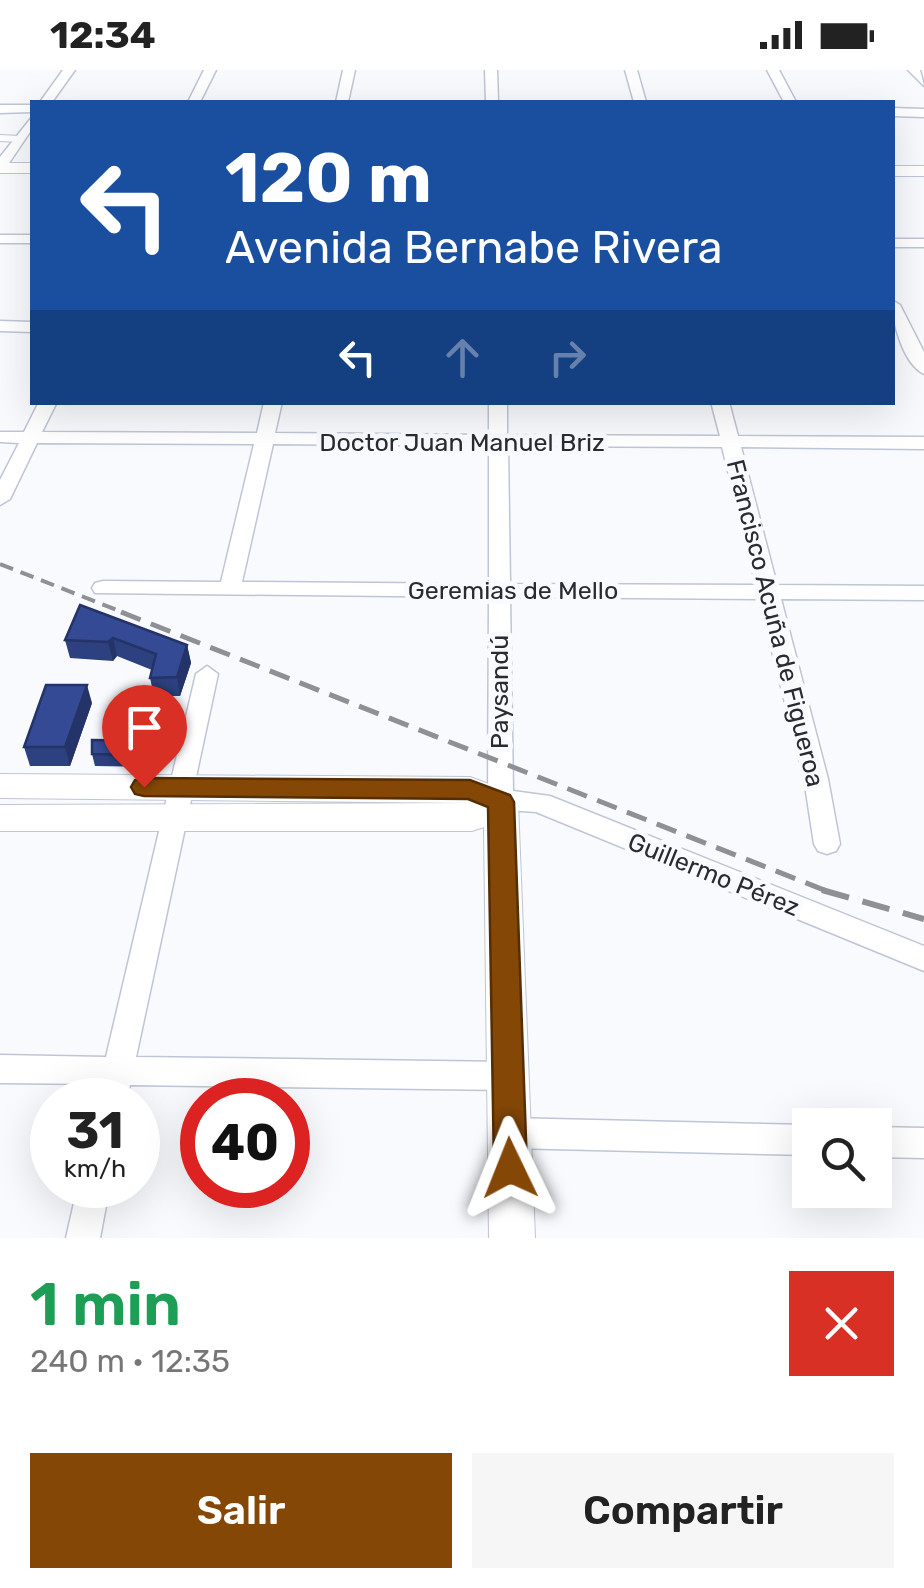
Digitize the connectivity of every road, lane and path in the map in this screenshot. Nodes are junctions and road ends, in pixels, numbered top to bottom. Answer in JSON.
{"nodes":[{"id":1,"x":69,"y":70,"type":"edge"},
{"id":2,"x":210,"y":70,"type":"edge"},
{"id":3,"x":349,"y":70,"type":"edge"},
{"id":4,"x":492,"y":70,"type":"edge"},
{"id":5,"x":631,"y":70,"type":"edge"},
{"id":6,"x":773,"y":70,"type":"edge"},
{"id":7,"x":914,"y":70,"type":"edge"},
{"id":8,"x":924,"y":83,"type":"edge"},
{"id":9,"x":47,"y":100,"type":"edge"},
{"id":10,"x":195,"y":100,"type":"edge"},
{"id":11,"x":342,"y":100,"type":"edge"},
{"id":12,"x":492,"y":100,"type":"edge"},
{"id":13,"x":639,"y":100,"type":"edge"},
{"id":14,"x":789,"y":100,"type":"edge"},
{"id":15,"x":0,"y":109,"type":"edge"},
{"id":16,"x":30,"y":109,"type":"edge"},
{"id":17,"x":895,"y":112,"type":"edge"},
{"id":18,"x":924,"y":112,"type":"edge"},
{"id":19,"x":30,"y":124,"type":"edge"},
{"id":20,"x":0,"y":138,"type":"edge"},
{"id":21,"x":20,"y":138,"type":"junction"},
{"id":22,"x":0,"y":167,"type":"edge"},
{"id":23,"x":30,"y":168,"type":"edge"},
{"id":24,"x":895,"y":171,"type":"edge"},
{"id":25,"x":924,"y":172,"type":"edge"},
{"id":26,"x":0,"y":238,"type":"edge"},
{"id":27,"x":30,"y":239,"type":"edge"},
{"id":28,"x":895,"y":243,"type":"edge"},
{"id":29,"x":924,"y":243,"type":"edge"},
{"id":30,"x":0,"y":326,"type":"edge"},
{"id":31,"x":30,"y":326,"type":"edge"},
{"id":32,"x":899,"y":331,"type":"edge"},
{"id":33,"x":924,"y":332,"type":"edge"},
{"id":34,"x":924,"y":368,"type":"edge"},
{"id":35,"x":46,"y":405,"type":"edge"},
{"id":36,"x":271,"y":405,"type":"edge"},
{"id":37,"x":498,"y":405,"type":"edge"},
{"id":38,"x":721,"y":405,"type":"edge"},
{"id":39,"x":0,"y":438,"type":"edge"},
{"id":40,"x":29,"y":438,"type":"junction"},
{"id":41,"x":263,"y":442,"type":"junction"},
{"id":42,"x":499,"y":442,"type":"junction"},
{"id":43,"x":731,"y":443,"type":"junction"},
{"id":44,"x":924,"y":444,"type":"edge"},
{"id":45,"x":0,"y":499,"type":"edge"},
{"id":46,"x":103,"y":588,"type":"dead end"},
{"id":47,"x":230,"y":590,"type":"junction"},
{"id":48,"x":498,"y":590,"type":"junction"},
{"id":49,"x":770,"y":591,"type":"junction"},
{"id":50,"x":924,"y":593,"type":"edge"},
{"id":51,"x":207,"y":674,"type":"dead end"},
{"id":52,"x":0,"y":786,"type":"edge"},
{"id":53,"x":501,"y":802,"type":"junction"},
{"id":54,"x":177,"y":803,"type":"junction"},
{"id":55,"x":0,"y":818,"type":"edge"},
{"id":56,"x":827,"y":844,"type":"dead end"},
{"id":57,"x":924,"y":959,"type":"edge"},
{"id":58,"x":0,"y":1069,"type":"edge"},
{"id":59,"x":507,"y":1076,"type":"junction"},
{"id":60,"x":64,"y":1078,"type":"edge"},
{"id":61,"x":116,"y":1078,"type":"edge"},
{"id":62,"x":160,"y":1084,"type":"edge"},
{"id":63,"x":509,"y":1133,"type":"junction"},
{"id":64,"x":792,"y":1140,"type":"edge"},
{"id":65,"x":892,"y":1142,"type":"edge"},
{"id":66,"x":924,"y":1143,"type":"edge"},
{"id":67,"x":89,"y":1208,"type":"edge"},
{"id":68,"x":83,"y":1238,"type":"edge"},
{"id":69,"x":512,"y":1238,"type":"edge"}],
"edges":[{"from":1,"to":9,"type":"street"},
{"from":2,"to":10,"type":"street"},
{"from":3,"to":11,"type":"street"},
{"from":4,"to":12,"type":"street"},
{"from":5,"to":13,"type":"street"},
{"from":6,"to":14,"type":"street"},
{"from":7,"to":8,"type":"street"},
{"from":15,"to":16,"type":"street"},
{"from":17,"to":18,"type":"street"},
{"from":19,"to":21,"type":"street"},
{"from":20,"to":21,"type":"lane"},
{"from":21,"to":22,"type":"street"},
{"from":22,"to":23,"type":"street"},
{"from":24,"to":25,"type":"street"},
{"from":26,"to":27,"type":"street"},
{"from":28,"to":29,"type":"street"},
{"from":30,"to":31,"type":"street"},
{"from":32,"to":33,"type":"street"},
{"from":32,"to":34,"type":"street"},
{"from":35,"to":40,"type":"street"},
{"from":36,"to":41,"type":"street"},
{"from":37,"to":42,"type":"street","name":"Paysandú"},
{"from":38,"to":43,"type":"street","name":"Francisco Acuña de Figueroa"},
{"from":39,"to":40,"type":"street","name":"Doctor Juan Manuel Briz"},
{"from":40,"to":41,"type":"street","name":"Doctor Juan Manuel Briz"},
{"from":40,"to":45,"type":"street"},
{"from":41,"to":42,"type":"street","name":"Doctor Juan Manuel Briz"},
{"from":41,"to":47,"type":"street"},
{"from":42,"to":43,"type":"street","name":"Doctor Juan Manuel Briz"},
{"from":42,"to":48,"type":"street","name":"Paysandú"},
{"from":43,"to":44,"type":"street","name":"Doctor Juan Manuel Briz"},
{"from":43,"to":49,"type":"street","name":"Francisco Acuña de Figueroa"},
{"from":46,"to":47,"type":"street","name":"Geremias de Mello"},
{"from":47,"to":48,"type":"street","name":"Geremias de Mello"},
{"from":48,"to":49,"type":"street","name":"Geremias de Mello"},
{"from":48,"to":53,"type":"street","name":"Paysandú"},
{"from":49,"to":50,"type":"street","name":"Geremias de Mello"},
{"from":49,"to":56,"type":"street","name":"Francisco Acuña de Figueroa"},
{"from":51,"to":54,"type":"street"},
{"from":52,"to":54,"type":"street"},
{"from":53,"to":54,"type":"street"},
{"from":53,"to":57,"type":"street","name":"Guillermo Pérez"},
{"from":53,"to":59,"type":"street"},
{"from":54,"to":55,"type":"street"},
{"from":54,"to":61,"type":"street"},
{"from":58,"to":60,"type":"street"},
{"from":59,"to":62,"type":"street"},
{"from":59,"to":63,"type":"street"},
{"from":63,"to":64,"type":"street"},
{"from":63,"to":69,"type":"street"},
{"from":65,"to":66,"type":"street"},
{"from":67,"to":68,"type":"street"}]}
